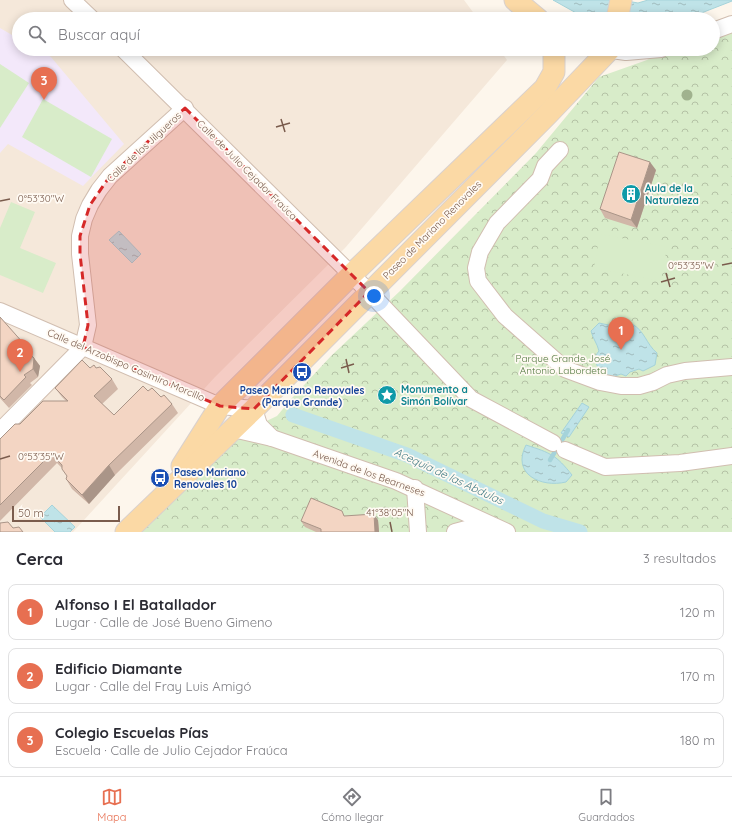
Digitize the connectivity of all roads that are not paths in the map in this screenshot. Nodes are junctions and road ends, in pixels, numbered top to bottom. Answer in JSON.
{"nodes":[{"id":1,"x":72,"y":0,"type":"edge"},
{"id":2,"x":515,"y":0,"type":"edge"},
{"id":3,"x":621,"y":0,"type":"edge"},
{"id":4,"x":85,"y":12,"type":"edge"},
{"id":5,"x":530,"y":12,"type":"edge"},
{"id":6,"x":618,"y":12,"type":"edge"},
{"id":7,"x":732,"y":24,"type":"edge"},
{"id":8,"x":720,"y":28,"type":"edge"},
{"id":9,"x":130,"y":56,"type":"edge"},
{"id":10,"x":554,"y":56,"type":"edge"},
{"id":11,"x":602,"y":56,"type":"edge"},
{"id":12,"x":185,"y":108,"type":"junction"},
{"id":13,"x":560,"y":150,"type":"dead end"},
{"id":14,"x":351,"y":275,"type":"junction"},
{"id":15,"x":369,"y":292,"type":"junction"},
{"id":16,"x":0,"y":311,"type":"edge"},
{"id":17,"x":83,"y":347,"type":"junction"},
{"id":18,"x":732,"y":367,"type":"edge"},
{"id":19,"x":220,"y":406,"type":"junction"},
{"id":20,"x":254,"y":409,"type":"junction"},
{"id":21,"x":233,"y":429,"type":"junction"},
{"id":22,"x":0,"y":431,"type":"edge"},
{"id":23,"x":272,"y":438,"type":"junction"},
{"id":24,"x":732,"y":456,"type":"edge"},
{"id":25,"x":415,"y":488,"type":"junction"},
{"id":26,"x":166,"y":492,"type":"junction"},
{"id":27,"x":501,"y":531,"type":"edge"},
{"id":28,"x":126,"y":532,"type":"edge"},
{"id":29,"x":418,"y":532,"type":"edge"},
{"id":30,"x":455,"y":532,"type":"edge"}],
"edges":[{"from":1,"to":4,"type":"street"},
{"from":2,"to":5,"type":"main road"},
{"from":3,"to":6,"type":"main road"},
{"from":7,"to":8,"type":"street"},
{"from":9,"to":12,"type":"street","name":"Calle de Julio Cejador Fraúca"},
{"from":10,"to":14,"type":"main road","name":"Paseo de Mariano Renovales"},
{"from":11,"to":15,"type":"main road","name":"Paseo de Mariano Renovales"},
{"from":12,"to":14,"type":"street","name":"Calle de Julio Cejador Fraúca"},
{"from":12,"to":17,"type":"street","name":"Calle de los Jilgueros"},
{"from":13,"to":18,"type":"street"},
{"from":14,"to":15,"type":"street","name":"Calle de Julio Cejador Fraúca"},
{"from":14,"to":19,"type":"main road","name":"Paseo de Mariano Renovales"},
{"from":15,"to":20,"type":"main road","name":"Paseo de Mariano Renovales"},
{"from":15,"to":24,"type":"street","name":"Calle de Julio Cejador Fraúca"},
{"from":16,"to":17,"type":"street","name":"Calle del Arzobispo Casimiro Morcillo"},
{"from":17,"to":19,"type":"street","name":"Calle del Arzobispo Casimiro Morcillo"},
{"from":17,"to":22,"type":"street"},
{"from":19,"to":20,"type":"street","name":"Calle del Arzobispo Casimiro Morcillo"},
{"from":19,"to":26,"type":"main road","name":"Paseo de Mariano Renovales"},
{"from":20,"to":21,"type":"main road","name":"Paseo de Mariano Renovales"},
{"from":20,"to":23,"type":"street","name":"Avenida de los Bearneses"},
{"from":21,"to":23,"type":"street","name":"Avenida de los Bearneses"},
{"from":21,"to":26,"type":"main road","name":"Paseo de Mariano Renovales"},
{"from":23,"to":25,"type":"street","name":"Avenida de los Bearneses"},
{"from":25,"to":27,"type":"street","name":"Avenida de los Bearneses"},
{"from":25,"to":29,"type":"street"},
{"from":26,"to":28,"type":"main road","name":"Paseo de Mariano Renovales"},
{"from":27,"to":30,"type":"street"}]}
